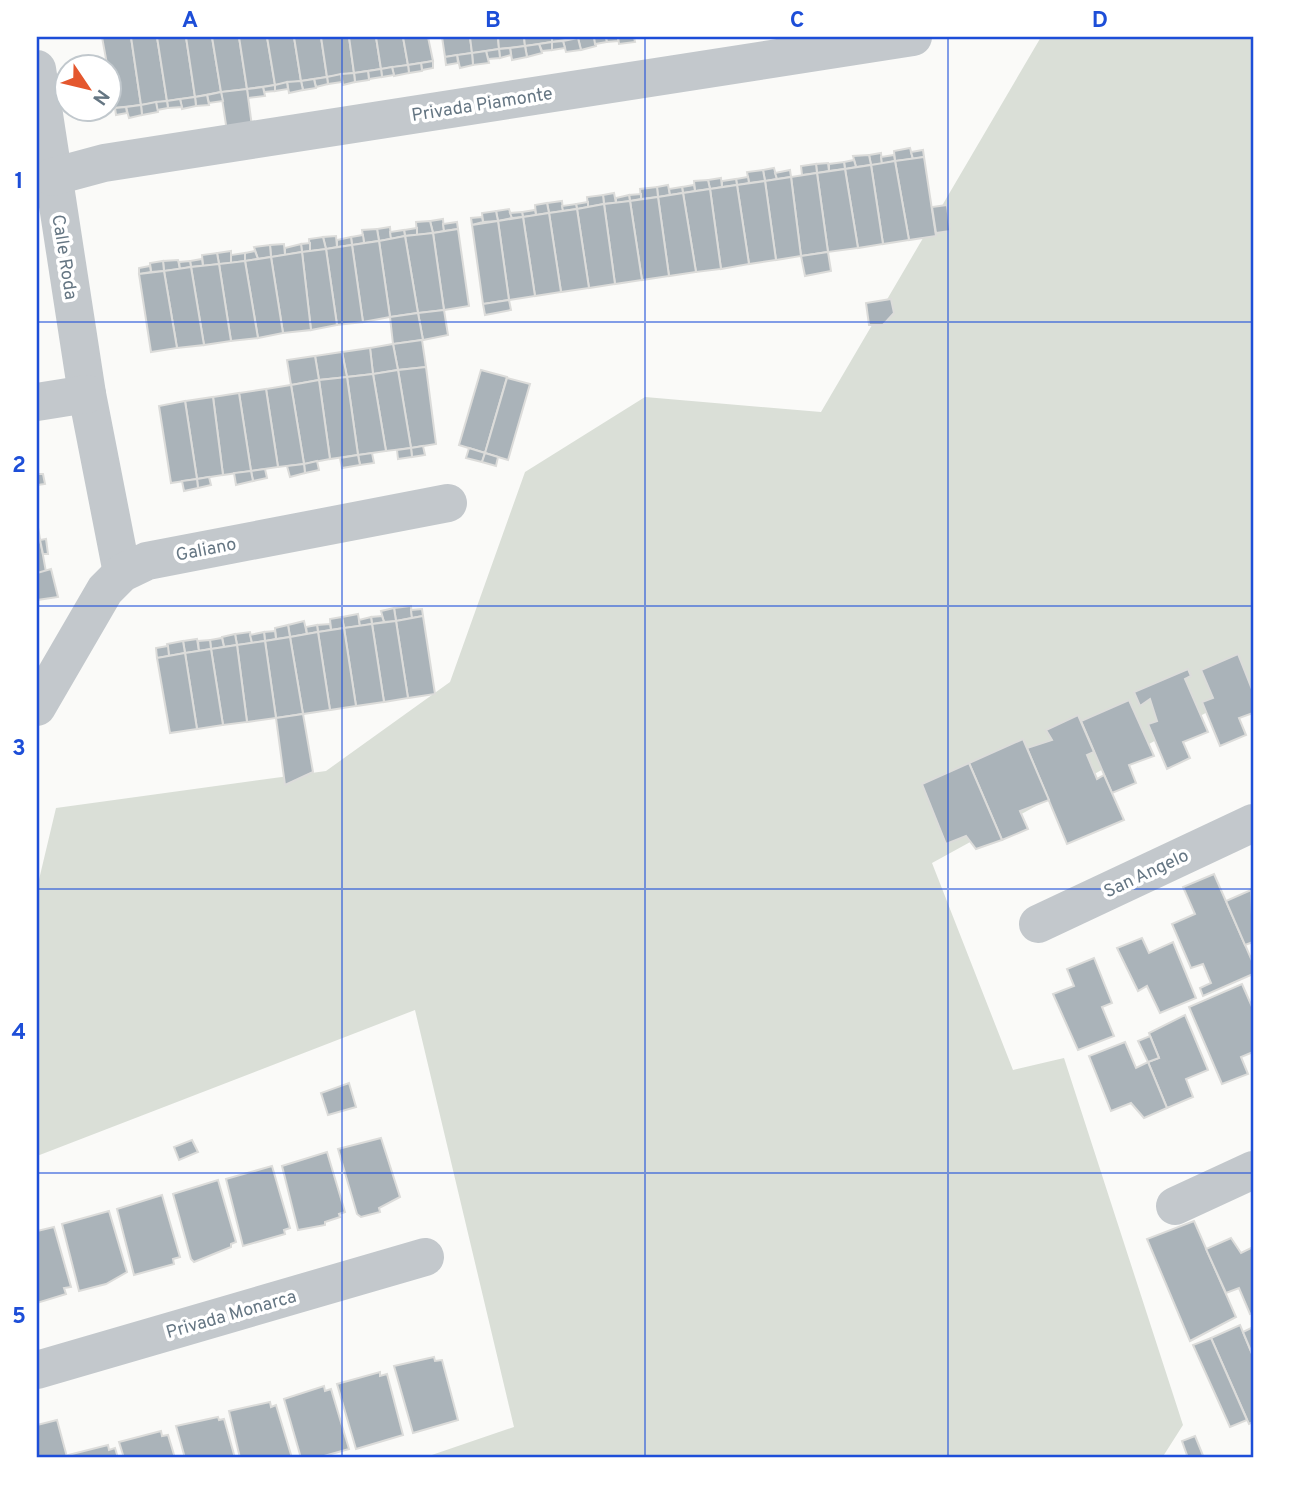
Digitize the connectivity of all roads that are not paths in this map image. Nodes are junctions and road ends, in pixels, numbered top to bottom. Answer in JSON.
{"nodes":[{"id":1,"x":914,"y":37,"type":"edge"},
{"id":2,"x":37,"y":69,"type":"edge"},
{"id":3,"x":52,"y":177,"type":"junction"},
{"id":4,"x":87,"y":394,"type":"junction"},
{"id":5,"x":37,"y":402,"type":"edge"},
{"id":6,"x":448,"y":503,"type":"dead end"},
{"id":7,"x":122,"y":573,"type":"junction"},
{"id":8,"x":37,"y":707,"type":"edge"},
{"id":9,"x":1253,"y":823,"type":"edge"},
{"id":10,"x":1038,"y":924,"type":"dead end"},
{"id":11,"x":1253,"y":1170,"type":"edge"},
{"id":12,"x":1175,"y":1206,"type":"dead end"},
{"id":13,"x":425,"y":1256,"type":"dead end"},
{"id":14,"x":37,"y":1370,"type":"edge"}],
"edges":[{"from":1,"to":3,"type":"street","name":"Privada Piamonte"},
{"from":2,"to":3,"type":"street","name":"Calle Roda"},
{"from":3,"to":4,"type":"street","name":"Calle Roda"},
{"from":4,"to":5,"type":"street"},
{"from":4,"to":7,"type":"street","name":"Calle Roda"},
{"from":6,"to":7,"type":"street","name":"Galiano"},
{"from":7,"to":8,"type":"street","name":"Galiano"},
{"from":9,"to":10,"type":"street","name":"San Angelo"},
{"from":11,"to":12,"type":"street"},
{"from":13,"to":14,"type":"street","name":"Privada Monarca"}]}
